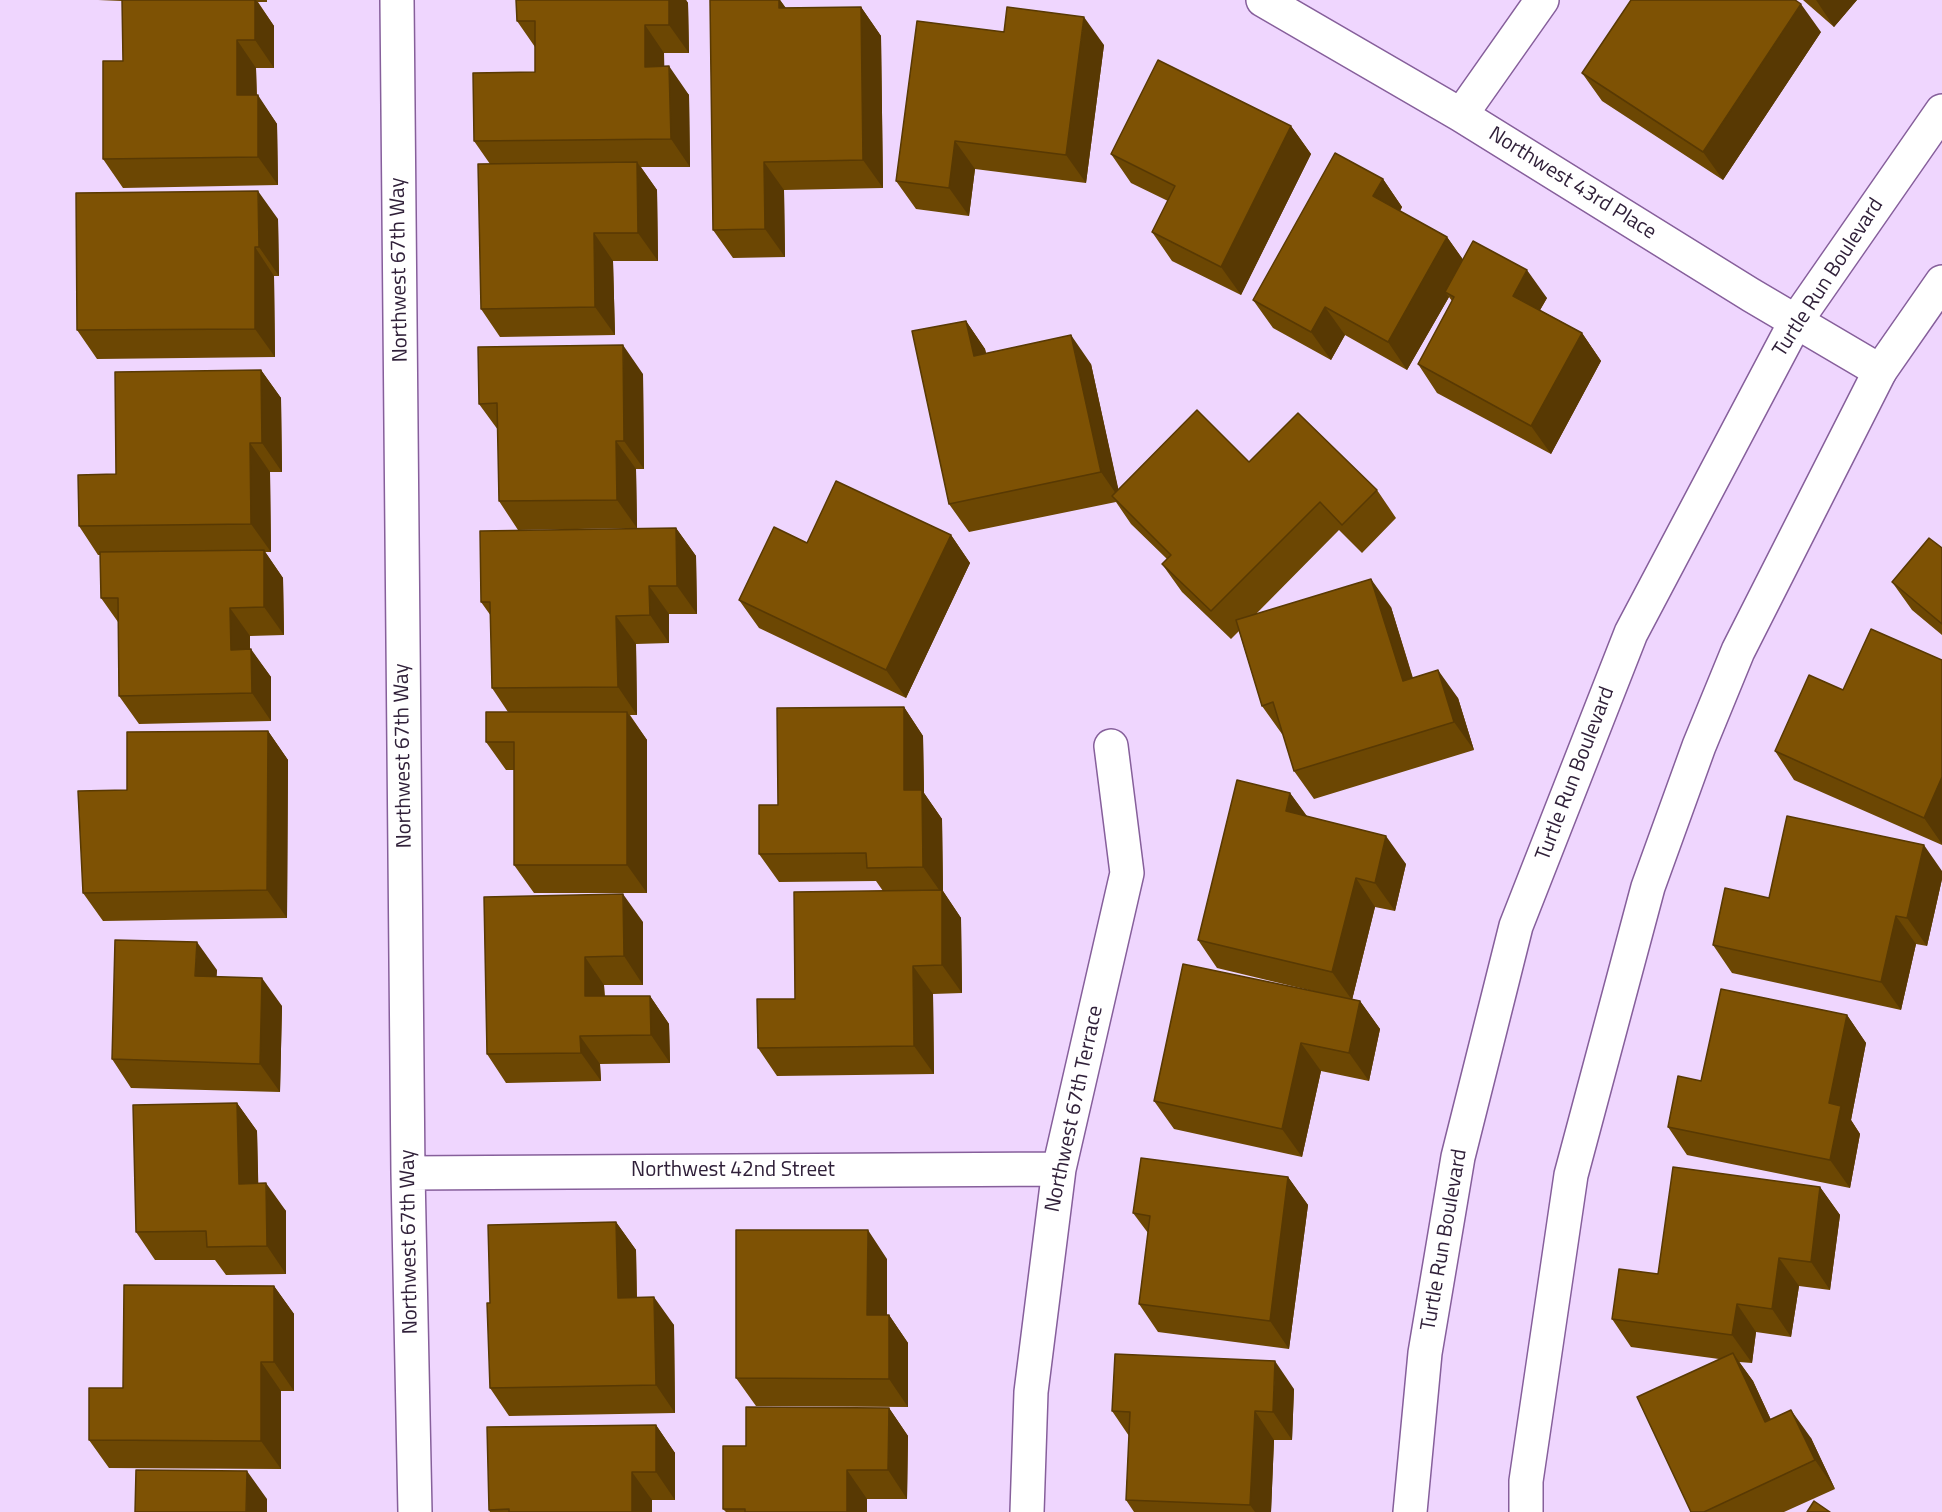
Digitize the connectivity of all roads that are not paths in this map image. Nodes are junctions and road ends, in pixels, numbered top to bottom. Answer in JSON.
{"nodes":[{"id":1,"x":397,"y":0,"type":"edge"},
{"id":2,"x":1263,"y":0,"type":"edge"},
{"id":3,"x":1542,"y":0,"type":"edge"},
{"id":4,"x":1942,"y":111,"type":"edge"},
{"id":5,"x":1461,"y":114,"type":"junction"},
{"id":6,"x":1942,"y":282,"type":"edge"},
{"id":7,"x":1796,"y":321,"type":"junction"},
{"id":8,"x":1880,"y":371,"type":"junction"},
{"id":9,"x":1111,"y":746,"type":"dead end"},
{"id":10,"x":1059,"y":1169,"type":"junction"},
{"id":11,"x":408,"y":1173,"type":"junction"},
{"id":12,"x":415,"y":1512,"type":"edge"},
{"id":13,"x":1026,"y":1512,"type":"edge"},
{"id":14,"x":1410,"y":1512,"type":"edge"},
{"id":15,"x":1526,"y":1512,"type":"edge"}],
"edges":[{"from":1,"to":11,"type":"street","name":"Northwest 67th Way"},
{"from":2,"to":5,"type":"street","name":"Northwest 43rd Place"},
{"from":3,"to":5,"type":"street"},
{"from":4,"to":7,"type":"street","name":"Turtle Run Boulevard"},
{"from":5,"to":7,"type":"street","name":"Northwest 43rd Place"},
{"from":6,"to":8,"type":"street"},
{"from":7,"to":8,"type":"street","name":"Northwest 43rd Place"},
{"from":7,"to":14,"type":"street","name":"Turtle Run Boulevard"},
{"from":8,"to":15,"type":"street"},
{"from":9,"to":10,"type":"street","name":"Northwest 67th Terrace"},
{"from":10,"to":11,"type":"street","name":"Northwest 42nd Street"},
{"from":10,"to":13,"type":"street","name":"Northwest 67th Terrace"},
{"from":11,"to":12,"type":"street","name":"Northwest 67th Way"}]}
